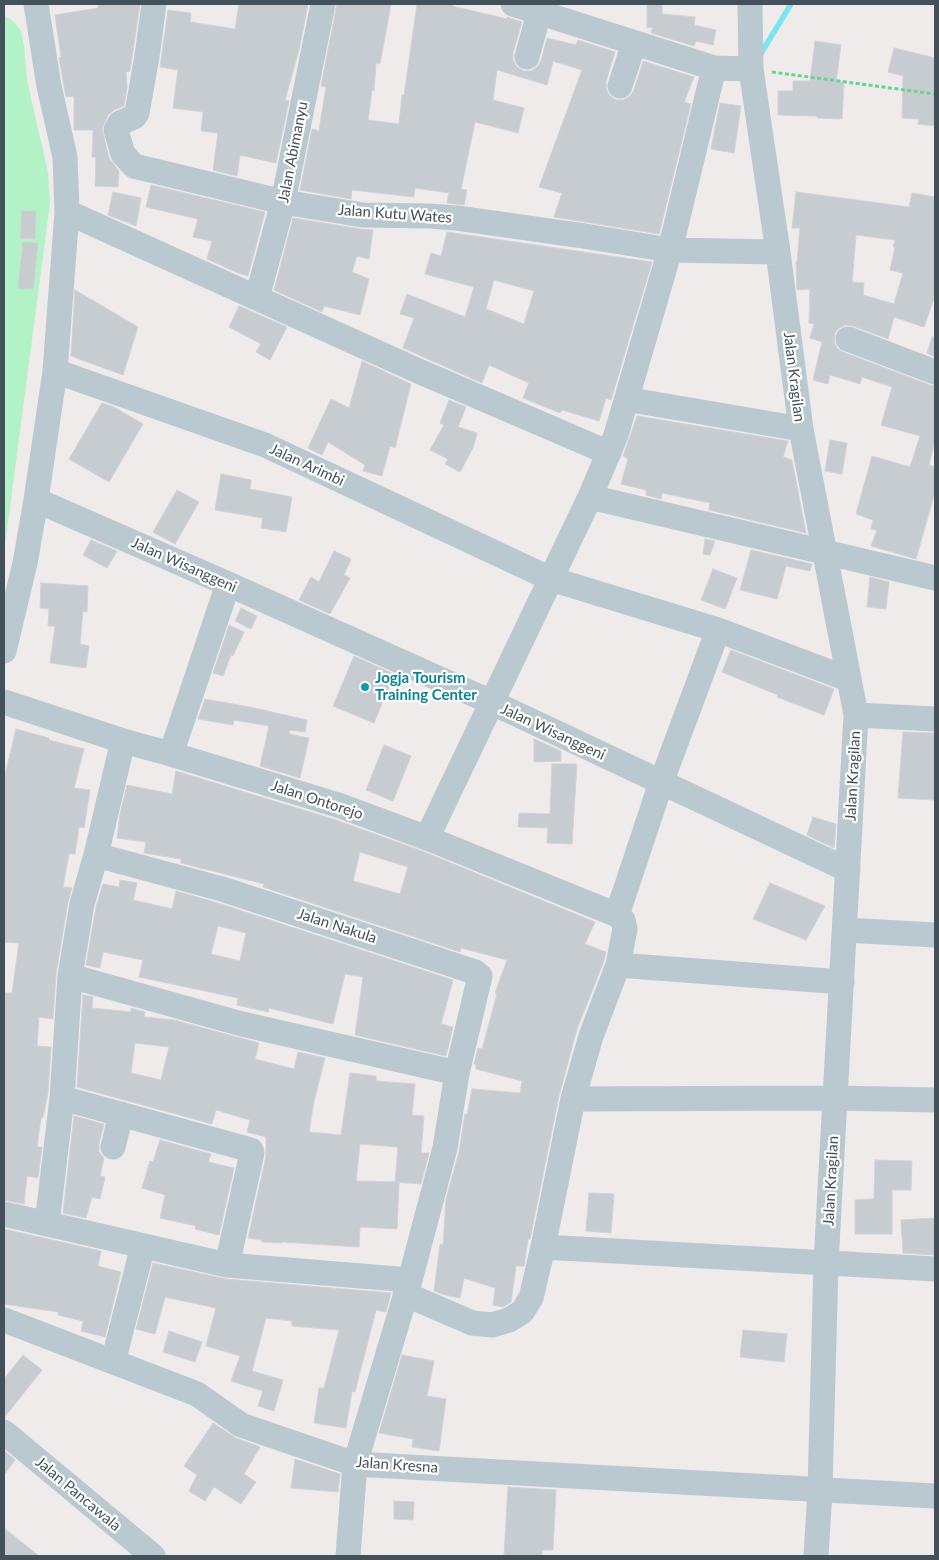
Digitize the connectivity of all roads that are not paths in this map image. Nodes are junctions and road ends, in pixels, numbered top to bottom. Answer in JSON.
{"nodes":[{"id":1,"x":36,"y":4,"type":"edge"},
{"id":2,"x":154,"y":4,"type":"edge"},
{"id":3,"x":323,"y":4,"type":"edge"},
{"id":4,"x":513,"y":4,"type":"edge"},
{"id":5,"x":750,"y":4,"type":"edge"},
{"id":6,"x":539,"y":13,"type":"junction"},
{"id":7,"x":634,"y":43,"type":"junction"},
{"id":8,"x":527,"y":57,"type":"dead end"},
{"id":9,"x":714,"y":68,"type":"junction"},
{"id":10,"x":752,"y":69,"type":"junction"},
{"id":11,"x":620,"y":86,"type":"dead end"},
{"id":12,"x":284,"y":202,"type":"junction"},
{"id":13,"x":67,"y":212,"type":"junction"},
{"id":14,"x":670,"y":250,"type":"junction"},
{"id":15,"x":778,"y":252,"type":"junction"},
{"id":16,"x":257,"y":298,"type":"junction"},
{"id":17,"x":848,"y":339,"type":"dead end"},
{"id":18,"x":55,"y":371,"type":"junction"},
{"id":19,"x":935,"y":372,"type":"edge"},
{"id":20,"x":637,"y":401,"type":"dead end"},
{"id":21,"x":801,"y":429,"type":"junction"},
{"id":22,"x":609,"y":453,"type":"junction"},
{"id":23,"x":590,"y":497,"type":"junction"},
{"id":24,"x":36,"y":500,"type":"junction"},
{"id":25,"x":824,"y":552,"type":"junction"},
{"id":26,"x":935,"y":578,"type":"edge"},
{"id":27,"x":552,"y":579,"type":"junction"},
{"id":28,"x":228,"y":584,"type":"junction"},
{"id":29,"x":718,"y":630,"type":"junction"},
{"id":30,"x":4,"y":651,"type":"edge"},
{"id":31,"x":848,"y":679,"type":"junction"},
{"id":32,"x":4,"y":702,"type":"edge"},
{"id":33,"x":491,"y":702,"type":"junction"},
{"id":34,"x":856,"y":715,"type":"junction"},
{"id":35,"x":935,"y":719,"type":"edge"},
{"id":36,"x":122,"y":742,"type":"junction"},
{"id":37,"x":171,"y":754,"type":"junction"},
{"id":38,"x":661,"y":784,"type":"junction"},
{"id":39,"x":426,"y":838,"type":"junction"},
{"id":40,"x":96,"y":855,"type":"junction"},
{"id":41,"x":848,"y":870,"type":"junction"},
{"id":42,"x":620,"y":917,"type":"junction"},
{"id":43,"x":845,"y":930,"type":"junction"},
{"id":44,"x":935,"y":935,"type":"edge"},
{"id":45,"x":618,"y":964,"type":"junction"},
{"id":46,"x":70,"y":976,"type":"junction"},
{"id":47,"x":842,"y":982,"type":"junction"},
{"id":48,"x":457,"y":1073,"type":"junction"},
{"id":49,"x":62,"y":1098,"type":"junction"},
{"id":50,"x":836,"y":1098,"type":"junction"},
{"id":51,"x":573,"y":1099,"type":"junction"},
{"id":52,"x":935,"y":1100,"type":"edge"},
{"id":53,"x":121,"y":1114,"type":"junction"},
{"id":54,"x":113,"y":1148,"type":"dead end"},
{"id":55,"x":4,"y":1214,"type":"edge"},
{"id":56,"x":47,"y":1224,"type":"junction"},
{"id":57,"x":142,"y":1246,"type":"junction"},
{"id":58,"x":543,"y":1247,"type":"junction"},
{"id":59,"x":826,"y":1263,"type":"junction"},
{"id":60,"x":226,"y":1265,"type":"junction"},
{"id":61,"x":935,"y":1269,"type":"edge"},
{"id":62,"x":408,"y":1287,"type":"junction"},
{"id":63,"x":4,"y":1320,"type":"edge"},
{"id":64,"x":113,"y":1362,"type":"junction"},
{"id":65,"x":4,"y":1432,"type":"edge"},
{"id":66,"x":355,"y":1464,"type":"junction"},
{"id":67,"x":820,"y":1490,"type":"junction"},
{"id":68,"x":935,"y":1496,"type":"edge"},
{"id":69,"x":153,"y":1556,"type":"edge"},
{"id":70,"x":348,"y":1556,"type":"edge"},
{"id":71,"x":816,"y":1556,"type":"edge"}],
"edges":[{"from":1,"to":13,"type":"street"},
{"from":2,"to":12,"type":"street","name":"Jalan Kutu Wates"},
{"from":3,"to":12,"type":"street","name":"Jalan Abimanyu"},
{"from":4,"to":6,"type":"street"},
{"from":5,"to":10,"type":"street","name":"Jalan Kragilan"},
{"from":6,"to":7,"type":"street"},
{"from":6,"to":8,"type":"street"},
{"from":7,"to":9,"type":"street"},
{"from":7,"to":11,"type":"street"},
{"from":9,"to":10,"type":"street"},
{"from":9,"to":14,"type":"street"},
{"from":10,"to":15,"type":"street","name":"Jalan Kragilan"},
{"from":12,"to":14,"type":"street","name":"Jalan Kutu Wates"},
{"from":12,"to":16,"type":"street","name":"Jalan Abimanyu"},
{"from":13,"to":16,"type":"street"},
{"from":13,"to":18,"type":"street"},
{"from":14,"to":15,"type":"street","name":"Jalan Kutu Wates"},
{"from":14,"to":22,"type":"street"},
{"from":15,"to":21,"type":"street","name":"Jalan Kragilan"},
{"from":16,"to":22,"type":"street"},
{"from":17,"to":19,"type":"street"},
{"from":18,"to":24,"type":"street"},
{"from":18,"to":27,"type":"street","name":"Jalan Arimbi"},
{"from":20,"to":21,"type":"street"},
{"from":21,"to":25,"type":"street","name":"Jalan Kragilan"},
{"from":22,"to":23,"type":"street"},
{"from":23,"to":25,"type":"street"},
{"from":23,"to":27,"type":"street"},
{"from":24,"to":28,"type":"street","name":"Jalan Wisanggeni"},
{"from":24,"to":30,"type":"street"},
{"from":25,"to":26,"type":"street"},
{"from":25,"to":31,"type":"street","name":"Jalan Kragilan"},
{"from":27,"to":29,"type":"street","name":"Jalan Arimbi"},
{"from":27,"to":33,"type":"street"},
{"from":28,"to":33,"type":"street","name":"Jalan Wisanggeni"},
{"from":28,"to":37,"type":"street"},
{"from":29,"to":31,"type":"street","name":"Jalan Arimbi"},
{"from":29,"to":38,"type":"street"},
{"from":31,"to":34,"type":"street","name":"Jalan Kragilan"},
{"from":32,"to":36,"type":"street","name":"Jalan Ontorejo"},
{"from":33,"to":38,"type":"street","name":"Jalan Wisanggeni"},
{"from":33,"to":39,"type":"street"},
{"from":34,"to":35,"type":"street"},
{"from":34,"to":41,"type":"street","name":"Jalan Kragilan"},
{"from":36,"to":37,"type":"street","name":"Jalan Ontorejo"},
{"from":36,"to":40,"type":"street"},
{"from":37,"to":39,"type":"street","name":"Jalan Ontorejo"},
{"from":38,"to":41,"type":"street","name":"Jalan Wisanggeni"},
{"from":38,"to":42,"type":"street"},
{"from":39,"to":42,"type":"street","name":"Jalan Ontorejo"},
{"from":40,"to":46,"type":"street"},
{"from":40,"to":48,"type":"street","name":"Jalan Nakula"},
{"from":41,"to":43,"type":"street","name":"Jalan Kragilan"},
{"from":42,"to":45,"type":"street"},
{"from":43,"to":44,"type":"street"},
{"from":43,"to":47,"type":"street","name":"Jalan Kragilan"},
{"from":45,"to":47,"type":"street"},
{"from":45,"to":51,"type":"street"},
{"from":46,"to":48,"type":"street"},
{"from":46,"to":49,"type":"street"},
{"from":47,"to":50,"type":"street","name":"Jalan Kragilan"},
{"from":48,"to":62,"type":"street","name":"Jalan Nakula"},
{"from":49,"to":53,"type":"street"},
{"from":49,"to":56,"type":"street"},
{"from":50,"to":51,"type":"street"},
{"from":50,"to":52,"type":"street"},
{"from":50,"to":59,"type":"street","name":"Jalan Kragilan"},
{"from":51,"to":58,"type":"street"},
{"from":53,"to":54,"type":"street"},
{"from":53,"to":60,"type":"street"},
{"from":55,"to":56,"type":"street"},
{"from":56,"to":57,"type":"street"},
{"from":57,"to":60,"type":"street"},
{"from":57,"to":64,"type":"street"},
{"from":58,"to":59,"type":"street"},
{"from":58,"to":62,"type":"street"},
{"from":59,"to":61,"type":"street"},
{"from":59,"to":67,"type":"street","name":"Jalan Kragilan"},
{"from":60,"to":62,"type":"street"},
{"from":62,"to":66,"type":"street","name":"Jalan Nakula"},
{"from":63,"to":64,"type":"street","name":"Jalan Kresna"},
{"from":64,"to":66,"type":"street","name":"Jalan Kresna"},
{"from":65,"to":69,"type":"street","name":"Jalan Pancawala"},
{"from":66,"to":67,"type":"street","name":"Jalan Kresna"},
{"from":66,"to":70,"type":"street","name":"Jalan Nakula"},
{"from":67,"to":68,"type":"street","name":"Jalan Kresna"},
{"from":67,"to":71,"type":"street","name":"Jalan Kragilan"}]}
